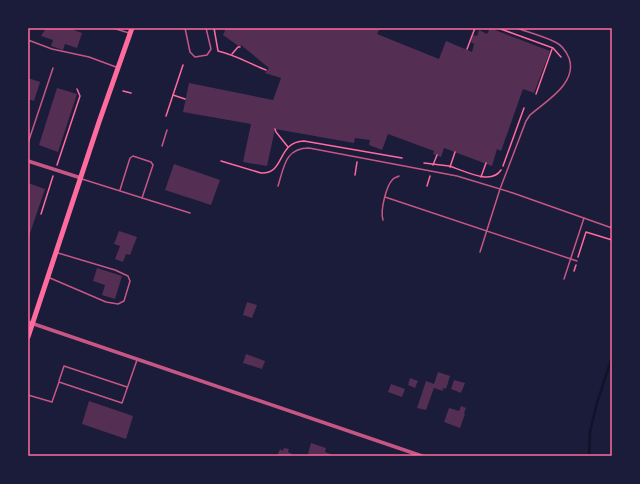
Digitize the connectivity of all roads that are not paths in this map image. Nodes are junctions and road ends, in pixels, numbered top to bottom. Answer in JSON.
{"nodes":[{"id":1,"x":114,"y":28,"type":"edge"},
{"id":2,"x":185,"y":28,"type":"edge"},
{"id":3,"x":206,"y":28,"type":"edge"},
{"id":4,"x":517,"y":28,"type":"edge"},
{"id":5,"x":131,"y":31,"type":"edge"},
{"id":6,"x":28,"y":40,"type":"edge"},
{"id":7,"x":118,"y":67,"type":"junction"},
{"id":8,"x":53,"y":68,"type":"dead end"},
{"id":9,"x":167,"y":130,"type":"dead end"},
{"id":10,"x":28,"y":143,"type":"edge"},
{"id":11,"x":162,"y":146,"type":"dead end"},
{"id":12,"x":28,"y":161,"type":"edge"},
{"id":13,"x":399,"y":176,"type":"dead end"},
{"id":14,"x":81,"y":178,"type":"junction"},
{"id":15,"x":278,"y":186,"type":"dead end"},
{"id":16,"x":500,"y":189,"type":"junction"},
{"id":17,"x":119,"y":191,"type":"junction"},
{"id":18,"x":385,"y":197,"type":"junction"},
{"id":19,"x":142,"y":198,"type":"junction"},
{"id":20,"x":190,"y":213,"type":"dead end"},
{"id":21,"x":584,"y":218,"type":"junction"},
{"id":22,"x":383,"y":220,"type":"dead end"},
{"id":23,"x":612,"y":228,"type":"edge"},
{"id":24,"x":487,"y":230,"type":"junction"},
{"id":25,"x":480,"y":252,"type":"dead end"},
{"id":26,"x":56,"y":253,"type":"junction"},
{"id":27,"x":570,"y":259,"type":"junction"},
{"id":28,"x":577,"y":261,"type":"road end"},
{"id":29,"x":48,"y":278,"type":"junction"},
{"id":30,"x":564,"y":279,"type":"dead end"},
{"id":31,"x":30,"y":323,"type":"edge"},
{"id":32,"x":28,"y":336,"type":"edge"},
{"id":33,"x":137,"y":360,"type":"junction"},
{"id":34,"x":59,"y":382,"type":"junction"},
{"id":35,"x":127,"y":387,"type":"junction"},
{"id":36,"x":28,"y":394,"type":"edge"},
{"id":37,"x":422,"y":456,"type":"edge"}],
"edges":[{"from":1,"to":5,"type":"lane"},
{"from":2,"to":3,"type":"lane"},
{"from":4,"to":16,"type":"lane"},
{"from":5,"to":7,"type":"main road"},
{"from":6,"to":7,"type":"lane"},
{"from":7,"to":14,"type":"main road"},
{"from":8,"to":10,"type":"lane"},
{"from":9,"to":11,"type":"lane"},
{"from":12,"to":14,"type":"street"},
{"from":13,"to":18,"type":"lane"},
{"from":14,"to":17,"type":"lane"},
{"from":14,"to":26,"type":"main road"},
{"from":15,"to":16,"type":"lane"},
{"from":16,"to":21,"type":"lane"},
{"from":16,"to":24,"type":"lane"},
{"from":17,"to":19,"type":"lane"},
{"from":17,"to":19,"type":"lane"},
{"from":18,"to":22,"type":"lane"},
{"from":18,"to":24,"type":"lane"},
{"from":19,"to":20,"type":"lane"},
{"from":21,"to":23,"type":"lane"},
{"from":21,"to":27,"type":"lane"},
{"from":24,"to":25,"type":"lane"},
{"from":24,"to":27,"type":"lane"},
{"from":26,"to":29,"type":"main road"},
{"from":26,"to":29,"type":"lane"},
{"from":27,"to":28,"type":"lane"},
{"from":27,"to":30,"type":"lane"},
{"from":29,"to":31,"type":"main road"},
{"from":31,"to":32,"type":"main road"},
{"from":31,"to":33,"type":"street"},
{"from":33,"to":35,"type":"lane"},
{"from":33,"to":37,"type":"street"},
{"from":34,"to":35,"type":"lane"},
{"from":34,"to":35,"type":"lane"},
{"from":34,"to":36,"type":"lane"}]}
